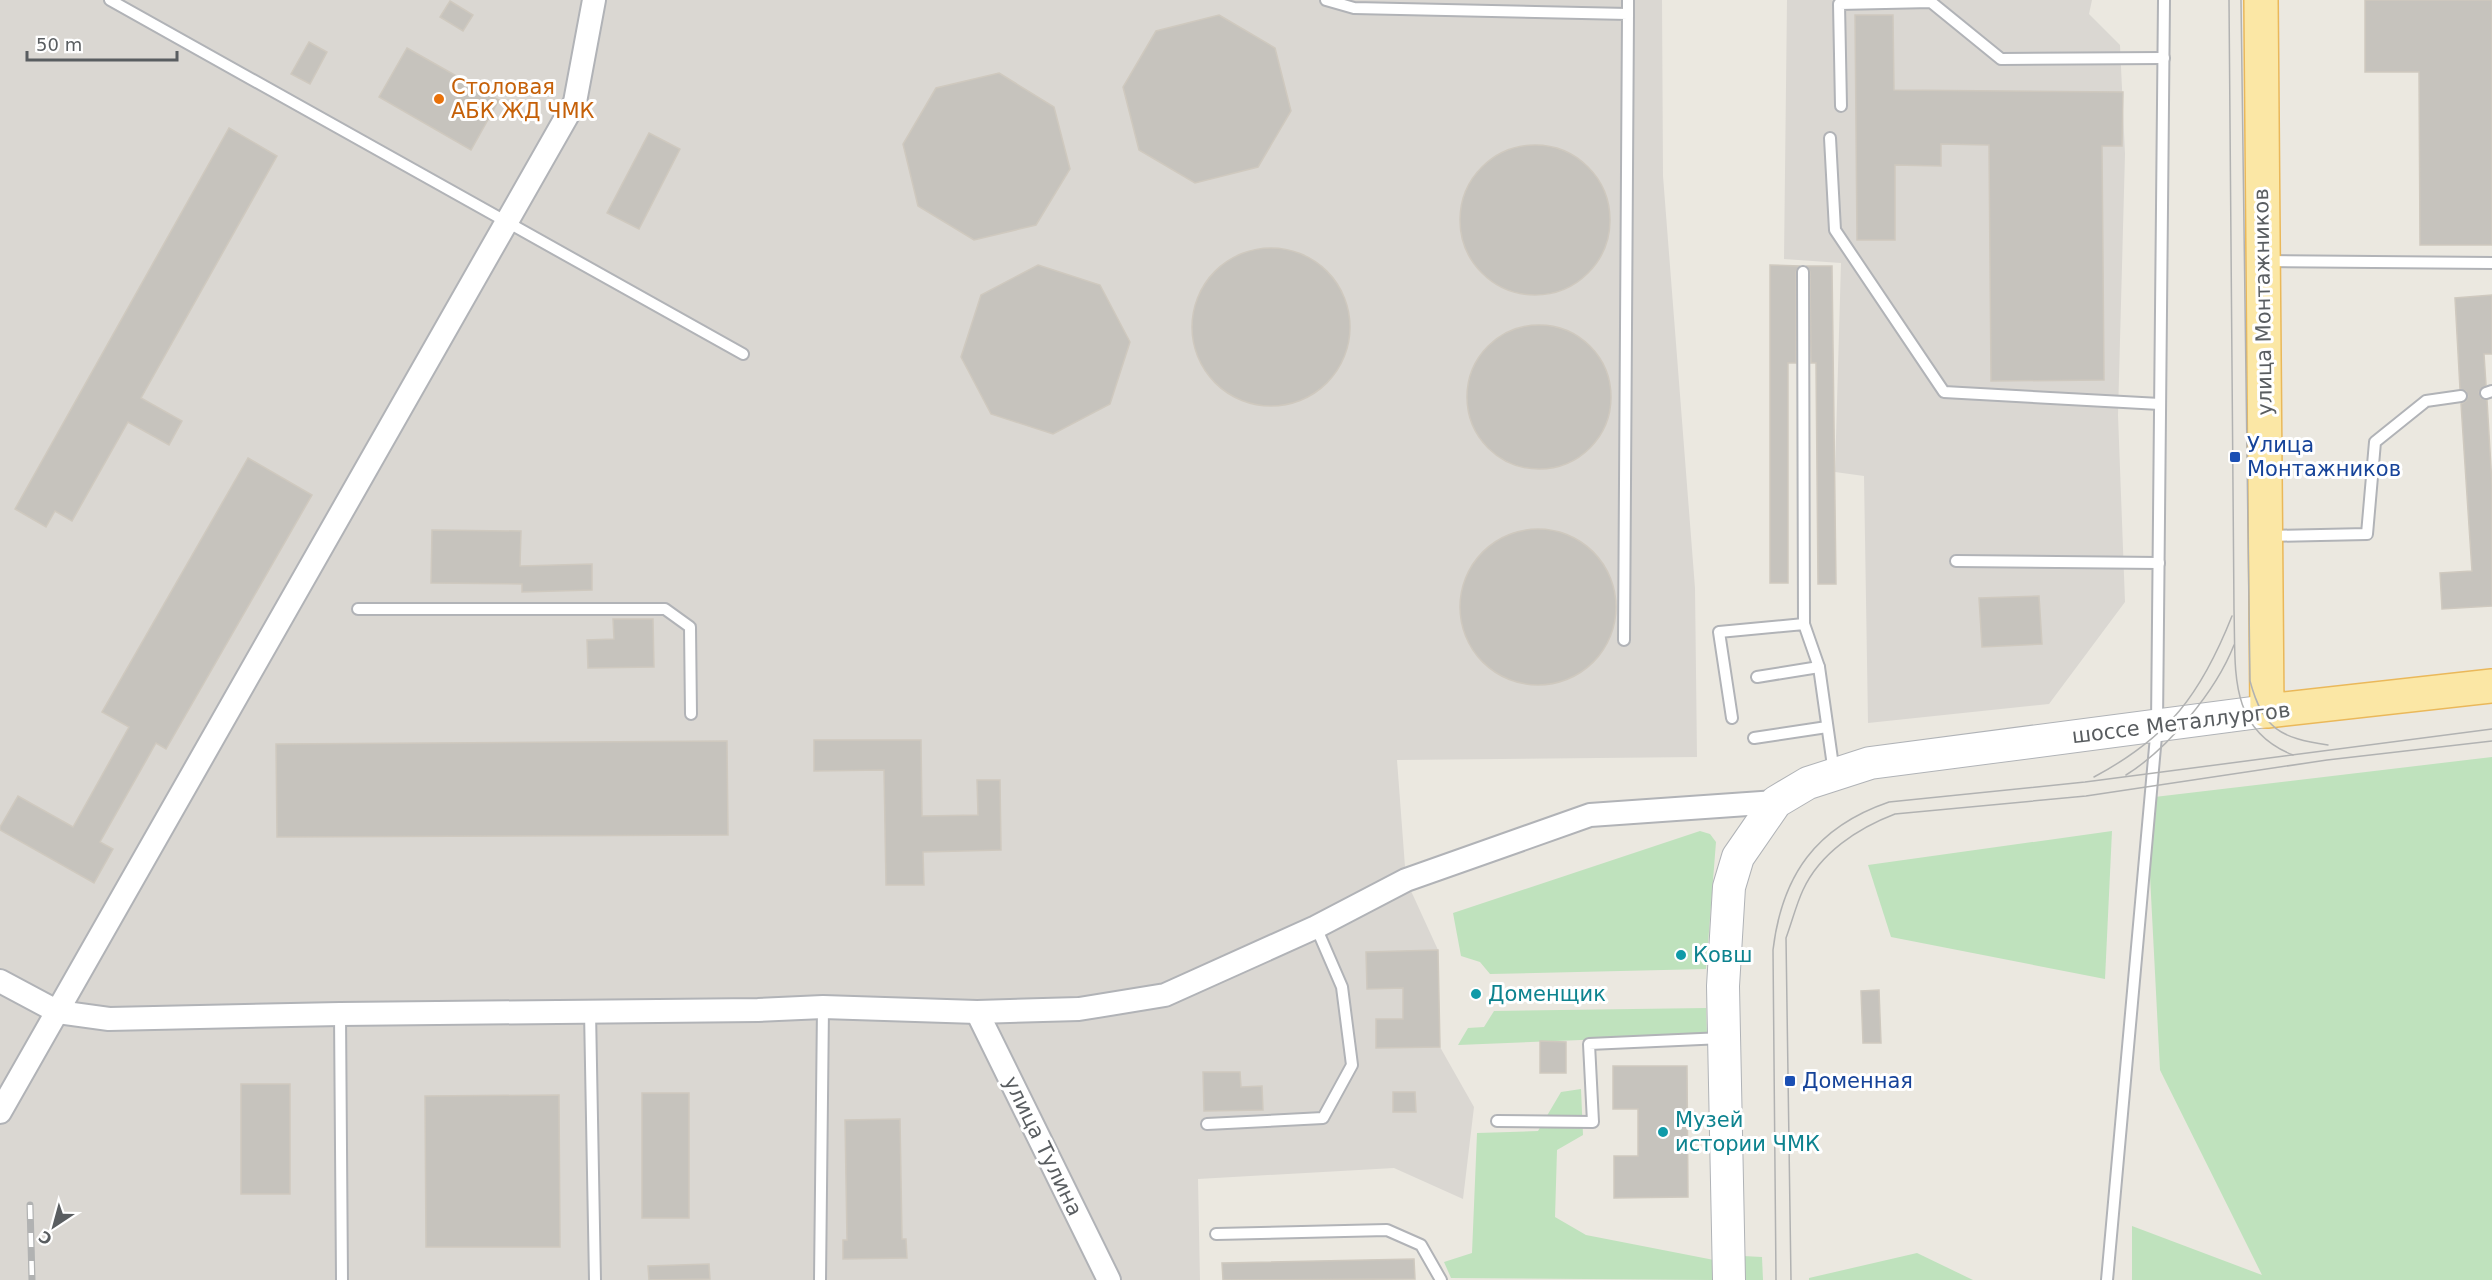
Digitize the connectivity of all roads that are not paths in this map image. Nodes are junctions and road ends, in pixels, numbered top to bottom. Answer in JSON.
{"nodes":[{"id":1,"x":110,"y":0,"type":"edge"},
{"id":2,"x":594,"y":0,"type":"edge"},
{"id":3,"x":1326,"y":0,"type":"edge"},
{"id":4,"x":1629,"y":0,"type":"edge"},
{"id":5,"x":2164,"y":0,"type":"edge"},
{"id":6,"x":2260,"y":0,"type":"edge"},
{"id":7,"x":1931,"y":1,"type":"edge"},
{"id":8,"x":1628,"y":14,"type":"junction"},
{"id":9,"x":2164,"y":58,"type":"junction"},
{"id":10,"x":1841,"y":106,"type":"dead end"},
{"id":11,"x":1830,"y":138,"type":"dead end"},
{"id":12,"x":507,"y":223,"type":"junction"},
{"id":13,"x":2263,"y":261,"type":"junction"},
{"id":14,"x":2492,"y":263,"type":"edge"},
{"id":15,"x":1803,"y":272,"type":"dead end"},
{"id":16,"x":743,"y":354,"type":"dead end"},
{"id":17,"x":2461,"y":396,"type":"dead end"},
{"id":18,"x":2160,"y":404,"type":"junction"},
{"id":19,"x":2265,"y":536,"type":"junction"},
{"id":20,"x":1956,"y":561,"type":"dead end"},
{"id":21,"x":2159,"y":563,"type":"junction"},
{"id":22,"x":358,"y":609,"type":"dead end"},
{"id":23,"x":1804,"y":624,"type":"junction"},
{"id":24,"x":1624,"y":640,"type":"dead end"},
{"id":25,"x":1819,"y":667,"type":"junction"},
{"id":26,"x":1757,"y":677,"type":"dead end"},
{"id":27,"x":2492,"y":686,"type":"edge"},
{"id":28,"x":2267,"y":711,"type":"junction"},
{"id":29,"x":691,"y":714,"type":"dead end"},
{"id":30,"x":1732,"y":718,"type":"dead end"},
{"id":31,"x":2157,"y":725,"type":"junction"},
{"id":32,"x":1827,"y":727,"type":"junction"},
{"id":33,"x":1754,"y":738,"type":"dead end"},
{"id":34,"x":1834,"y":773,"type":"junction"},
{"id":35,"x":1776,"y":802,"type":"junction"},
{"id":36,"x":1316,"y":927,"type":"junction"},
{"id":37,"x":0,"y":981,"type":"edge"},
{"id":38,"x":823,"y":1007,"type":"junction"},
{"id":39,"x":590,"y":1011,"type":"junction"},
{"id":40,"x":58,"y":1012,"type":"junction"},
{"id":41,"x":977,"y":1012,"type":"junction"},
{"id":42,"x":340,"y":1014,"type":"junction"},
{"id":43,"x":1723,"y":1038,"type":"junction"},
{"id":44,"x":0,"y":1112,"type":"edge"},
{"id":45,"x":1497,"y":1121,"type":"dead end"},
{"id":46,"x":1207,"y":1124,"type":"dead end"},
{"id":47,"x":1216,"y":1234,"type":"dead end"},
{"id":48,"x":342,"y":1280,"type":"edge"},
{"id":49,"x":595,"y":1280,"type":"edge"},
{"id":50,"x":820,"y":1280,"type":"edge"},
{"id":51,"x":1109,"y":1280,"type":"edge"},
{"id":52,"x":1441,"y":1280,"type":"edge"},
{"id":53,"x":1729,"y":1280,"type":"edge"},
{"id":54,"x":2107,"y":1280,"type":"edge"}],
"edges":[{"from":1,"to":12,"type":"lane"},
{"from":2,"to":12,"type":"street"},
{"from":3,"to":8,"type":"lane"},
{"from":4,"to":8,"type":"lane"},
{"from":5,"to":9,"type":"lane"},
{"from":6,"to":13,"type":"main road","name":"улица Монтажников"},
{"from":7,"to":9,"type":"lane"},
{"from":7,"to":10,"type":"lane"},
{"from":8,"to":24,"type":"lane"},
{"from":9,"to":18,"type":"lane"},
{"from":11,"to":18,"type":"lane"},
{"from":12,"to":16,"type":"lane"},
{"from":12,"to":40,"type":"street"},
{"from":13,"to":14,"type":"lane"},
{"from":13,"to":19,"type":"main road","name":"улица Монтажников"},
{"from":15,"to":23,"type":"lane"},
{"from":17,"to":19,"type":"lane"},
{"from":18,"to":21,"type":"lane"},
{"from":19,"to":28,"type":"main road","name":"улица Монтажников"},
{"from":20,"to":21,"type":"lane"},
{"from":21,"to":31,"type":"lane"},
{"from":22,"to":29,"type":"lane"},
{"from":23,"to":25,"type":"lane"},
{"from":23,"to":30,"type":"lane"},
{"from":25,"to":26,"type":"lane"},
{"from":25,"to":32,"type":"lane"},
{"from":27,"to":28,"type":"main road","name":"шоссе Металлургов"},
{"from":28,"to":31,"type":"main road","name":"шоссе Металлургов"},
{"from":31,"to":34,"type":"main road","name":"шоссе Металлургов"},
{"from":31,"to":54,"type":"lane"},
{"from":32,"to":33,"type":"lane"},
{"from":32,"to":34,"type":"lane"},
{"from":34,"to":35,"type":"main road","name":"шоссе Металлургов"},
{"from":35,"to":36,"type":"street"},
{"from":35,"to":43,"type":"main road"},
{"from":36,"to":41,"type":"street"},
{"from":36,"to":46,"type":"lane"},
{"from":37,"to":40,"type":"street"},
{"from":38,"to":39,"type":"street"},
{"from":38,"to":41,"type":"street"},
{"from":38,"to":50,"type":"lane"},
{"from":39,"to":42,"type":"street"},
{"from":39,"to":49,"type":"lane"},
{"from":40,"to":42,"type":"street"},
{"from":40,"to":44,"type":"street"},
{"from":41,"to":51,"type":"street","name":"улица Тулина"},
{"from":42,"to":48,"type":"lane"},
{"from":43,"to":45,"type":"lane"},
{"from":43,"to":53,"type":"main road"},
{"from":47,"to":52,"type":"lane"}]}
